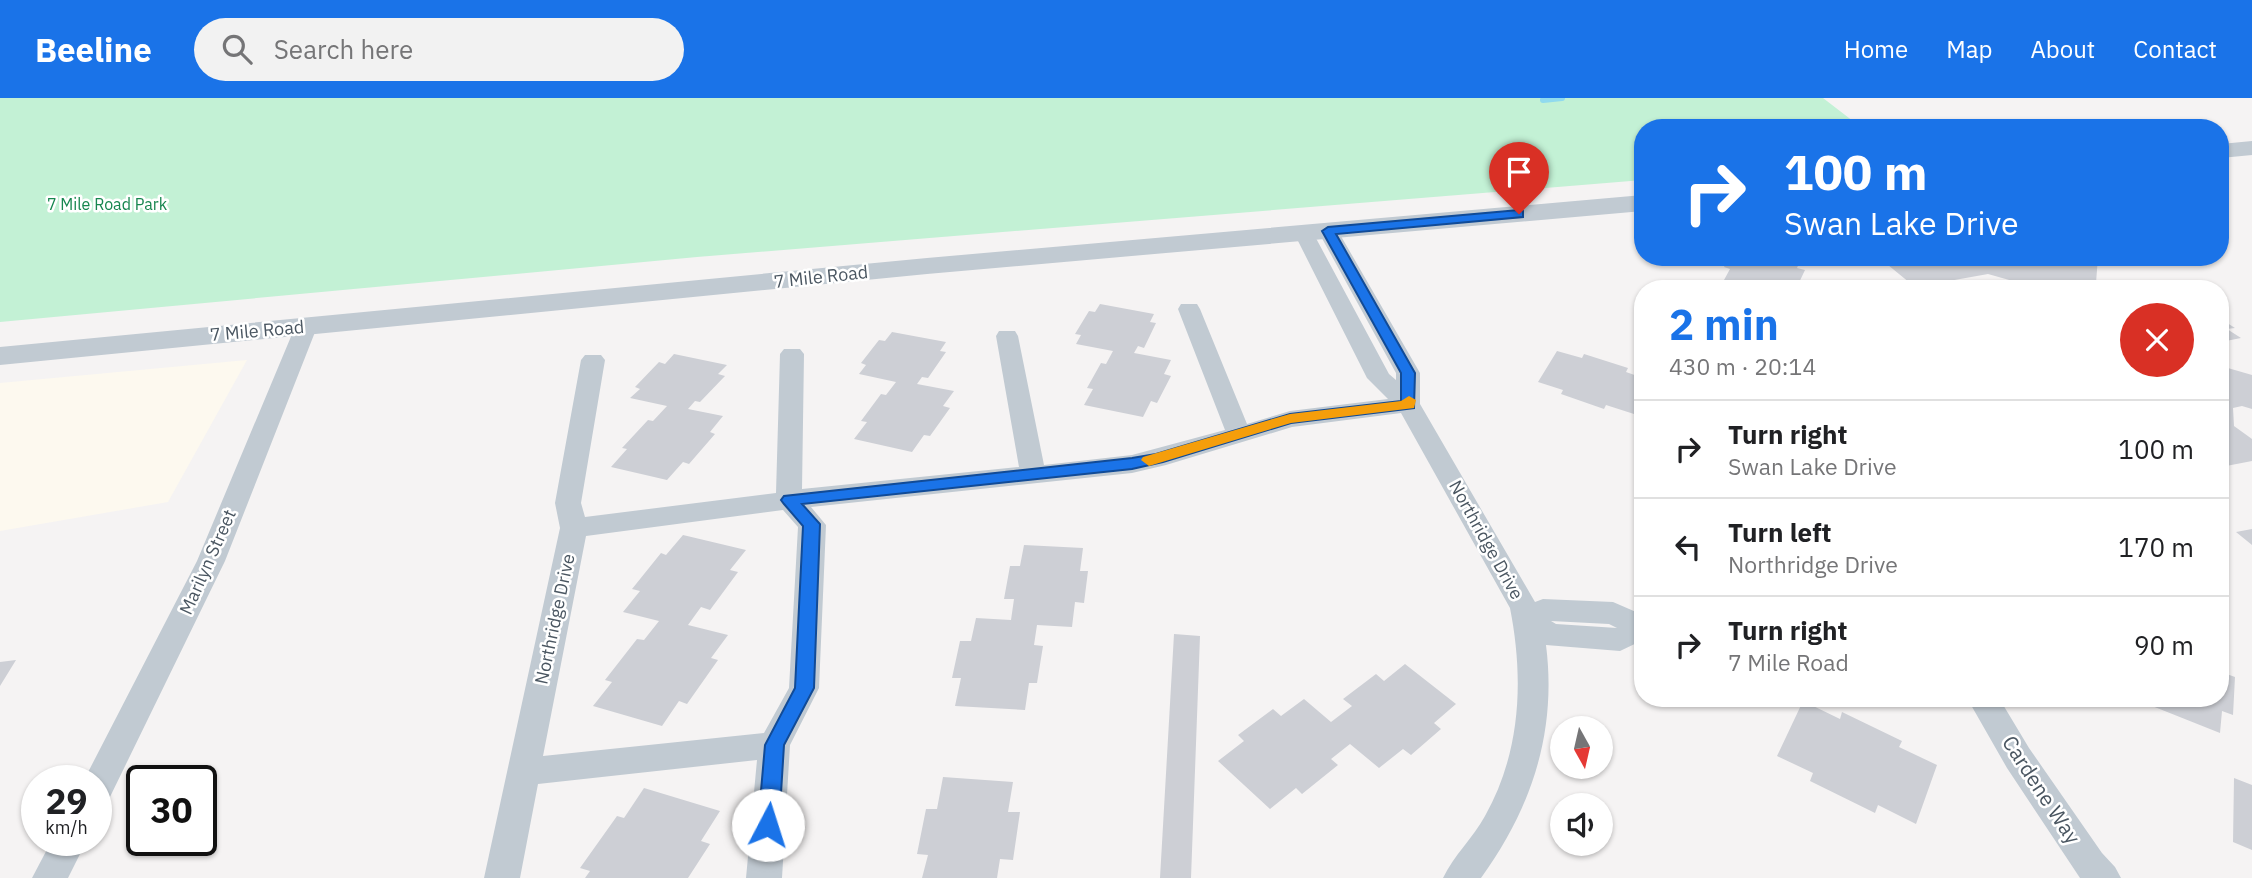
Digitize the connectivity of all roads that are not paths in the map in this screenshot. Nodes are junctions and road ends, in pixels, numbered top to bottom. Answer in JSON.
{"nodes":[{"id":1,"x":2252,"y":148,"type":"edge"},
{"id":2,"x":2229,"y":150,"type":"edge"},
{"id":3,"x":1634,"y":204,"type":"edge"},
{"id":4,"x":1316,"y":232,"type":"junction"},
{"id":5,"x":1189,"y":309,"type":"dead end"},
{"id":6,"x":306,"y":327,"type":"junction"},
{"id":7,"x":1007,"y":336,"type":"dead end"},
{"id":8,"x":792,"y":354,"type":"dead end"},
{"id":9,"x":0,"y":356,"type":"edge"},
{"id":10,"x":593,"y":360,"type":"dead end"},
{"id":11,"x":1409,"y":404,"type":"junction"},
{"id":12,"x":1239,"y":434,"type":"junction"},
{"id":13,"x":1033,"y":475,"type":"junction"},
{"id":14,"x":789,"y":500,"type":"junction"},
{"id":15,"x":574,"y":528,"type":"junction"},
{"id":16,"x":1528,"y":622,"type":"junction"},
{"id":17,"x":1634,"y":633,"type":"edge"},
{"id":18,"x":1987,"y":707,"type":"edge"},
{"id":19,"x":774,"y":745,"type":"junction"},
{"id":20,"x":109,"y":765,"type":"edge"},
{"id":21,"x":524,"y":772,"type":"junction"},
{"id":22,"x":62,"y":856,"type":"edge"},
{"id":23,"x":50,"y":878,"type":"edge"},
{"id":24,"x":502,"y":878,"type":"edge"},
{"id":25,"x":764,"y":878,"type":"edge"},
{"id":26,"x":1461,"y":878,"type":"edge"},
{"id":27,"x":2103,"y":878,"type":"edge"}],
"edges":[{"from":1,"to":2,"type":"street"},
{"from":3,"to":4,"type":"street","name":"7 Mile Road"},
{"from":4,"to":6,"type":"street","name":"7 Mile Road"},
{"from":4,"to":11,"type":"street","name":"Northridge Drive"},
{"from":5,"to":12,"type":"street"},
{"from":6,"to":9,"type":"street","name":"7 Mile Road"},
{"from":6,"to":20,"type":"street","name":"Marilyn Street"},
{"from":7,"to":13,"type":"street"},
{"from":8,"to":14,"type":"street"},
{"from":10,"to":15,"type":"street","name":"Northridge Drive"},
{"from":11,"to":12,"type":"street"},
{"from":11,"to":16,"type":"street","name":"Northridge Drive"},
{"from":12,"to":13,"type":"street"},
{"from":13,"to":14,"type":"street"},
{"from":14,"to":15,"type":"street"},
{"from":14,"to":19,"type":"street"},
{"from":15,"to":21,"type":"street","name":"Northridge Drive"},
{"from":16,"to":17,"type":"street"},
{"from":16,"to":26,"type":"street","name":"Northridge Drive"},
{"from":18,"to":27,"type":"street","name":"Cardene Way"},
{"from":19,"to":21,"type":"street"},
{"from":19,"to":25,"type":"street"},
{"from":21,"to":24,"type":"street","name":"Northridge Drive"},
{"from":22,"to":23,"type":"street"}]}
